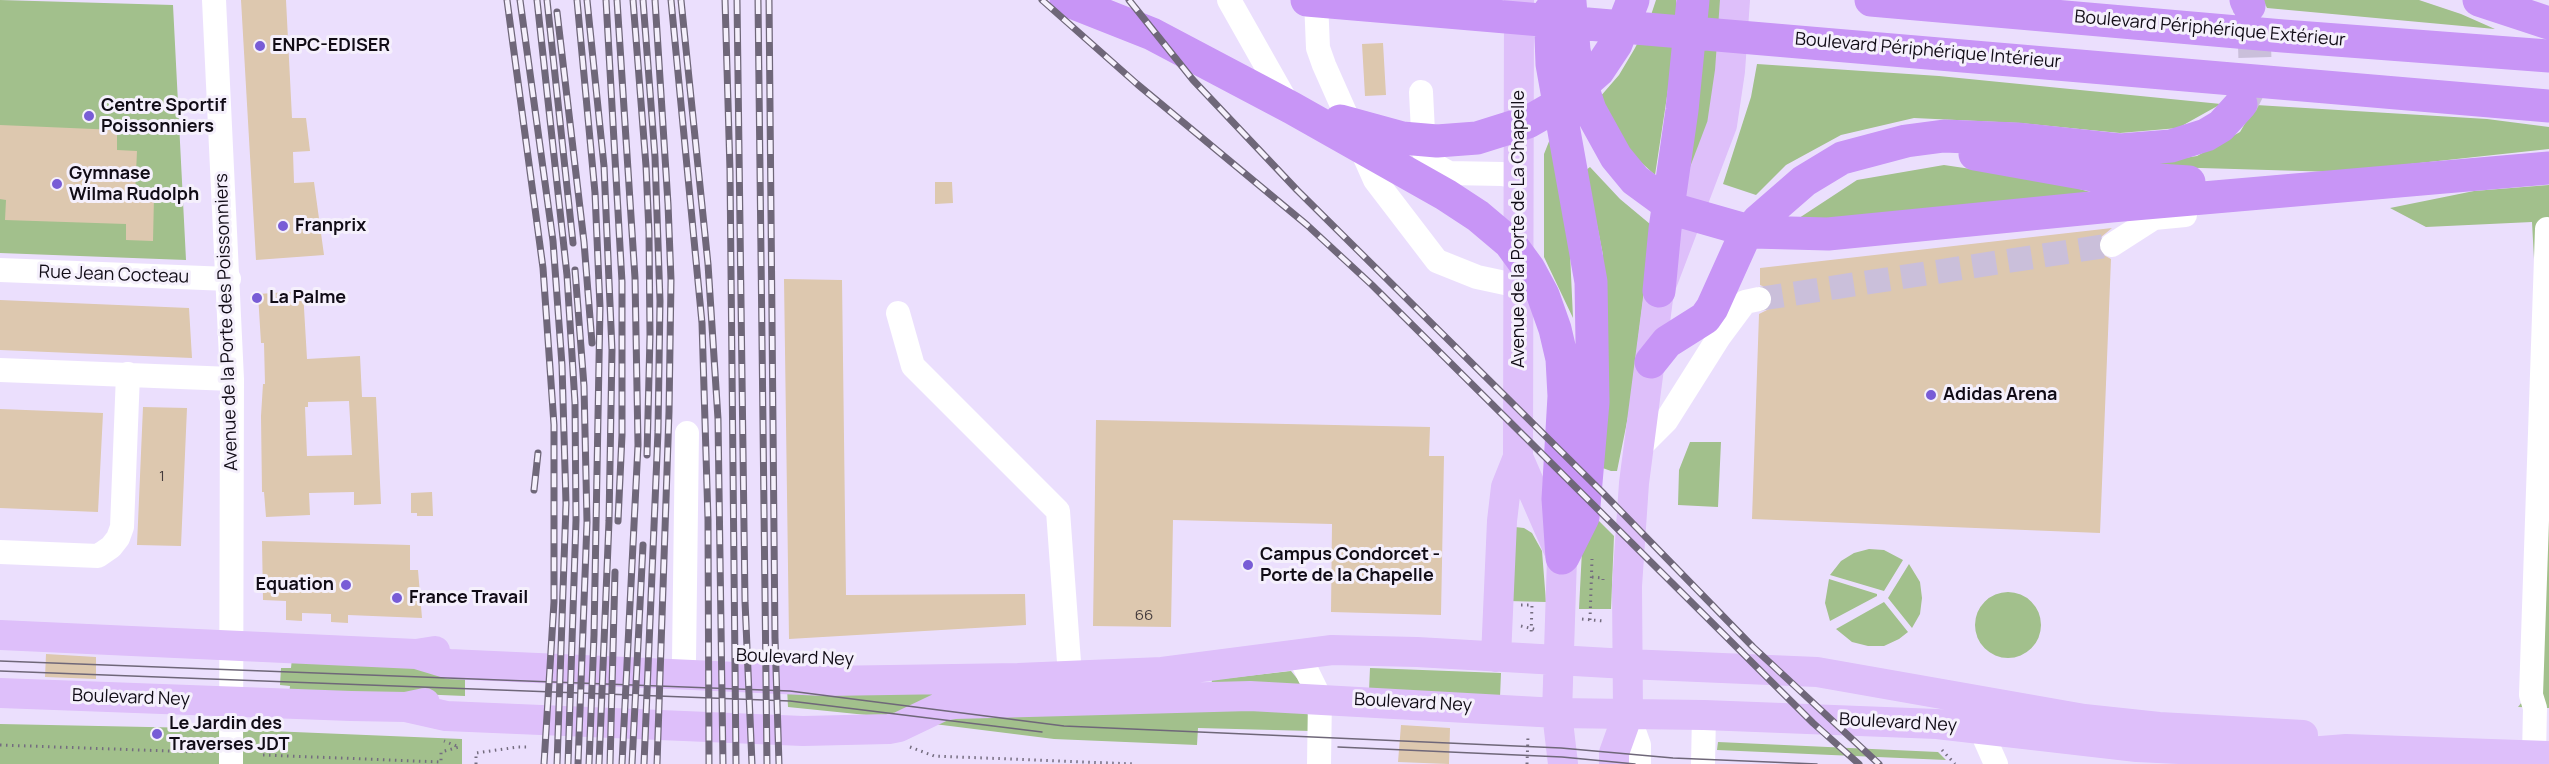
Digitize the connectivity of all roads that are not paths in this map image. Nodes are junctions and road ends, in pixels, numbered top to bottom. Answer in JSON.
{"nodes":[{"id":1,"x":214,"y":0,"type":"edge"},
{"id":2,"x":1066,"y":0,"type":"edge"},
{"id":3,"x":1229,"y":0,"type":"edge"},
{"id":4,"x":1307,"y":0,"type":"edge"},
{"id":5,"x":1316,"y":0,"type":"edge"},
{"id":6,"x":1519,"y":0,"type":"edge"},
{"id":7,"x":1549,"y":0,"type":"edge"},
{"id":8,"x":1569,"y":0,"type":"edge"},
{"id":9,"x":1693,"y":0,"type":"edge"},
{"id":10,"x":1735,"y":0,"type":"edge"},
{"id":11,"x":1870,"y":0,"type":"edge"},
{"id":12,"x":2479,"y":0,"type":"edge"},
{"id":13,"x":1629,"y":12,"type":"edge"},
{"id":14,"x":2549,"y":24,"type":"edge"},
{"id":15,"x":2549,"y":56,"type":"edge"},
{"id":16,"x":1421,"y":92,"type":"dead end"},
{"id":17,"x":2241,"y":104,"type":"tunnel mouth"},
{"id":18,"x":2549,"y":106,"type":"edge"},
{"id":19,"x":1292,"y":108,"type":"junction"},
{"id":20,"x":1350,"y":125,"type":"junction"},
{"id":21,"x":1906,"y":141,"type":"junction"},
{"id":22,"x":2549,"y":168,"type":"edge"},
{"id":23,"x":1518,"y":177,"type":"junction"},
{"id":24,"x":1686,"y":180,"type":"junction"},
{"id":25,"x":2357,"y":184,"type":"junction"},
{"id":26,"x":2310,"y":189,"type":"junction"},
{"id":27,"x":2547,"y":229,"type":"dead end"},
{"id":28,"x":2112,"y":245,"type":"tunnel mouth"},
{"id":29,"x":0,"y":270,"type":"edge"},
{"id":30,"x":229,"y":279,"type":"junction"},
{"id":31,"x":1519,"y":286,"type":"junction"},
{"id":32,"x":1659,"y":291,"type":"joint"},
{"id":33,"x":1760,"y":299,"type":"tunnel mouth"},
{"id":34,"x":898,"y":313,"type":"dead end"},
{"id":35,"x":1651,"y":362,"type":"junction"},
{"id":36,"x":0,"y":370,"type":"edge"},
{"id":37,"x":128,"y":374,"type":"junction"},
{"id":38,"x":232,"y":379,"type":"junction"},
{"id":39,"x":687,"y":433,"type":"dead end"},
{"id":40,"x":1638,"y":449,"type":"junction"},
{"id":41,"x":1518,"y":457,"type":"junction"},
{"id":42,"x":0,"y":552,"type":"edge"},
{"id":43,"x":1562,"y":558,"type":"junction"},
{"id":44,"x":0,"y":635,"type":"edge"},
{"id":45,"x":231,"y":645,"type":"junction"},
{"id":46,"x":1298,"y":653,"type":"junction"},
{"id":47,"x":416,"y":654,"type":"junction"},
{"id":48,"x":1496,"y":657,"type":"junction"},
{"id":49,"x":684,"y":660,"type":"junction"},
{"id":50,"x":1559,"y":660,"type":"junction"},
{"id":51,"x":1627,"y":664,"type":"junction"},
{"id":52,"x":1071,"y":676,"type":"junction"},
{"id":53,"x":944,"y":678,"type":"junction"},
{"id":54,"x":2549,"y":684,"type":"edge"},
{"id":55,"x":0,"y":693,"type":"edge"},
{"id":56,"x":1320,"y":699,"type":"junction"},
{"id":57,"x":231,"y":702,"type":"junction"},
{"id":58,"x":2535,"y":708,"type":"junction"},
{"id":59,"x":1557,"y":713,"type":"junction"},
{"id":60,"x":1628,"y":714,"type":"junction"},
{"id":61,"x":1704,"y":715,"type":"junction"},
{"id":62,"x":1980,"y":728,"type":"junction"},
{"id":63,"x":2346,"y":749,"type":"junction"},
{"id":64,"x":2541,"y":756,"type":"edge"},
{"id":65,"x":231,"y":764,"type":"edge"},
{"id":66,"x":1319,"y":764,"type":"edge"},
{"id":67,"x":1563,"y":764,"type":"edge"},
{"id":68,"x":1614,"y":764,"type":"edge"},
{"id":69,"x":1639,"y":764,"type":"edge"},
{"id":70,"x":1703,"y":764,"type":"edge"},
{"id":71,"x":1996,"y":764,"type":"edge"}],
"edges":[{"from":1,"to":30,"type":"street","name":"Avenue de la Porte des Poissonniers"},
{"from":2,"to":19,"type":"highway"},
{"from":3,"to":20,"type":"street"},
{"from":4,"to":18,"type":"highway","name":"Boulevard Périphérique Intérieur"},
{"from":5,"to":20,"type":"street"},
{"from":6,"to":23,"type":"main road","name":"Avenue de la Porte de La Chapelle"},
{"from":7,"to":43,"type":"highway"},
{"from":8,"to":26,"type":"highway"},
{"from":9,"to":24,"type":"highway"},
{"from":10,"to":24,"type":"main road"},
{"from":11,"to":15,"type":"highway","name":"Boulevard Périphérique Extérieur"},
{"from":12,"to":14,"type":"highway"},
{"from":13,"to":19,"type":"highway"},
{"from":16,"to":23,"type":"street"},
{"from":17,"to":21,"type":"highway"},
{"from":19,"to":43,"type":"highway"},
{"from":20,"to":31,"type":"street"},
{"from":21,"to":25,"type":"highway"},
{"from":21,"to":35,"type":"highway"},
{"from":22,"to":25,"type":"highway"},
{"from":23,"to":31,"type":"main road","name":"Avenue de la Porte de La Chapelle"},
{"from":24,"to":32,"type":"highway"},
{"from":25,"to":26,"type":"highway"},
{"from":26,"to":28,"type":"street"},
{"from":27,"to":58,"type":"street"},
{"from":29,"to":30,"type":"street","name":"Rue Jean Cocteau"},
{"from":30,"to":38,"type":"street","name":"Avenue de la Porte des Poissonniers"},
{"from":31,"to":41,"type":"main road","name":"Avenue de la Porte de La Chapelle"},
{"from":32,"to":35,"type":"main road"},
{"from":33,"to":40,"type":"street"},
{"from":34,"to":52,"type":"street"},
{"from":35,"to":40,"type":"main road"},
{"from":36,"to":37,"type":"street"},
{"from":37,"to":38,"type":"street"},
{"from":37,"to":42,"type":"street"},
{"from":38,"to":45,"type":"street","name":"Avenue de la Porte des Poissonniers"},
{"from":39,"to":49,"type":"street"},
{"from":40,"to":51,"type":"main road"},
{"from":41,"to":43,"type":"main road","name":"Avenue de la Porte de La Chapelle"},
{"from":41,"to":48,"type":"main road","name":"Avenue de la Porte de La Chapelle"},
{"from":43,"to":50,"type":"main road","name":"Avenue de la Porte de La Chapelle"},
{"from":44,"to":45,"type":"main road","name":"Boulevard Ney"},
{"from":45,"to":47,"type":"main road","name":"Boulevard Ney"},
{"from":45,"to":57,"type":"street","name":"Avenue de la Porte des Poissonniers"},
{"from":46,"to":48,"type":"main road","name":"Boulevard Ney"},
{"from":46,"to":52,"type":"main road","name":"Boulevard Ney"},
{"from":46,"to":56,"type":"street"},
{"from":47,"to":49,"type":"main road","name":"Boulevard Ney"},
{"from":47,"to":53,"type":"main road","name":"Boulevard Ney"},
{"from":48,"to":50,"type":"main road","name":"Boulevard Ney"},
{"from":49,"to":53,"type":"main road","name":"Boulevard Ney"},
{"from":50,"to":51,"type":"main road","name":"Boulevard Ney"},
{"from":50,"to":59,"type":"main road","name":"Avenue de la Porte de La Chapelle"},
{"from":51,"to":60,"type":"main road"},
{"from":51,"to":63,"type":"main road","name":"Boulevard Ney"},
{"from":52,"to":53,"type":"main road","name":"Boulevard Ney"},
{"from":54,"to":58,"type":"street"},
{"from":55,"to":57,"type":"main road","name":"Boulevard Ney"},
{"from":56,"to":57,"type":"main road","name":"Boulevard Ney"},
{"from":56,"to":59,"type":"main road","name":"Boulevard Ney"},
{"from":56,"to":66,"type":"street"},
{"from":57,"to":65,"type":"street","name":"Avenue de la Porte des Poissonniers"},
{"from":58,"to":64,"type":"street"},
{"from":59,"to":60,"type":"main road","name":"Boulevard Ney"},
{"from":59,"to":67,"type":"main road","name":"Avenue de la Porte de La Chapelle"},
{"from":60,"to":61,"type":"main road","name":"Boulevard Ney"},
{"from":60,"to":68,"type":"main road"},
{"from":60,"to":69,"type":"street"},
{"from":61,"to":62,"type":"main road","name":"Boulevard Ney"},
{"from":61,"to":70,"type":"street"},
{"from":62,"to":63,"type":"main road","name":"Boulevard Ney"},
{"from":62,"to":71,"type":"street","name":"Boulevard Ney"},
{"from":63,"to":64,"type":"main road","name":"Boulevard Ney"}]}
